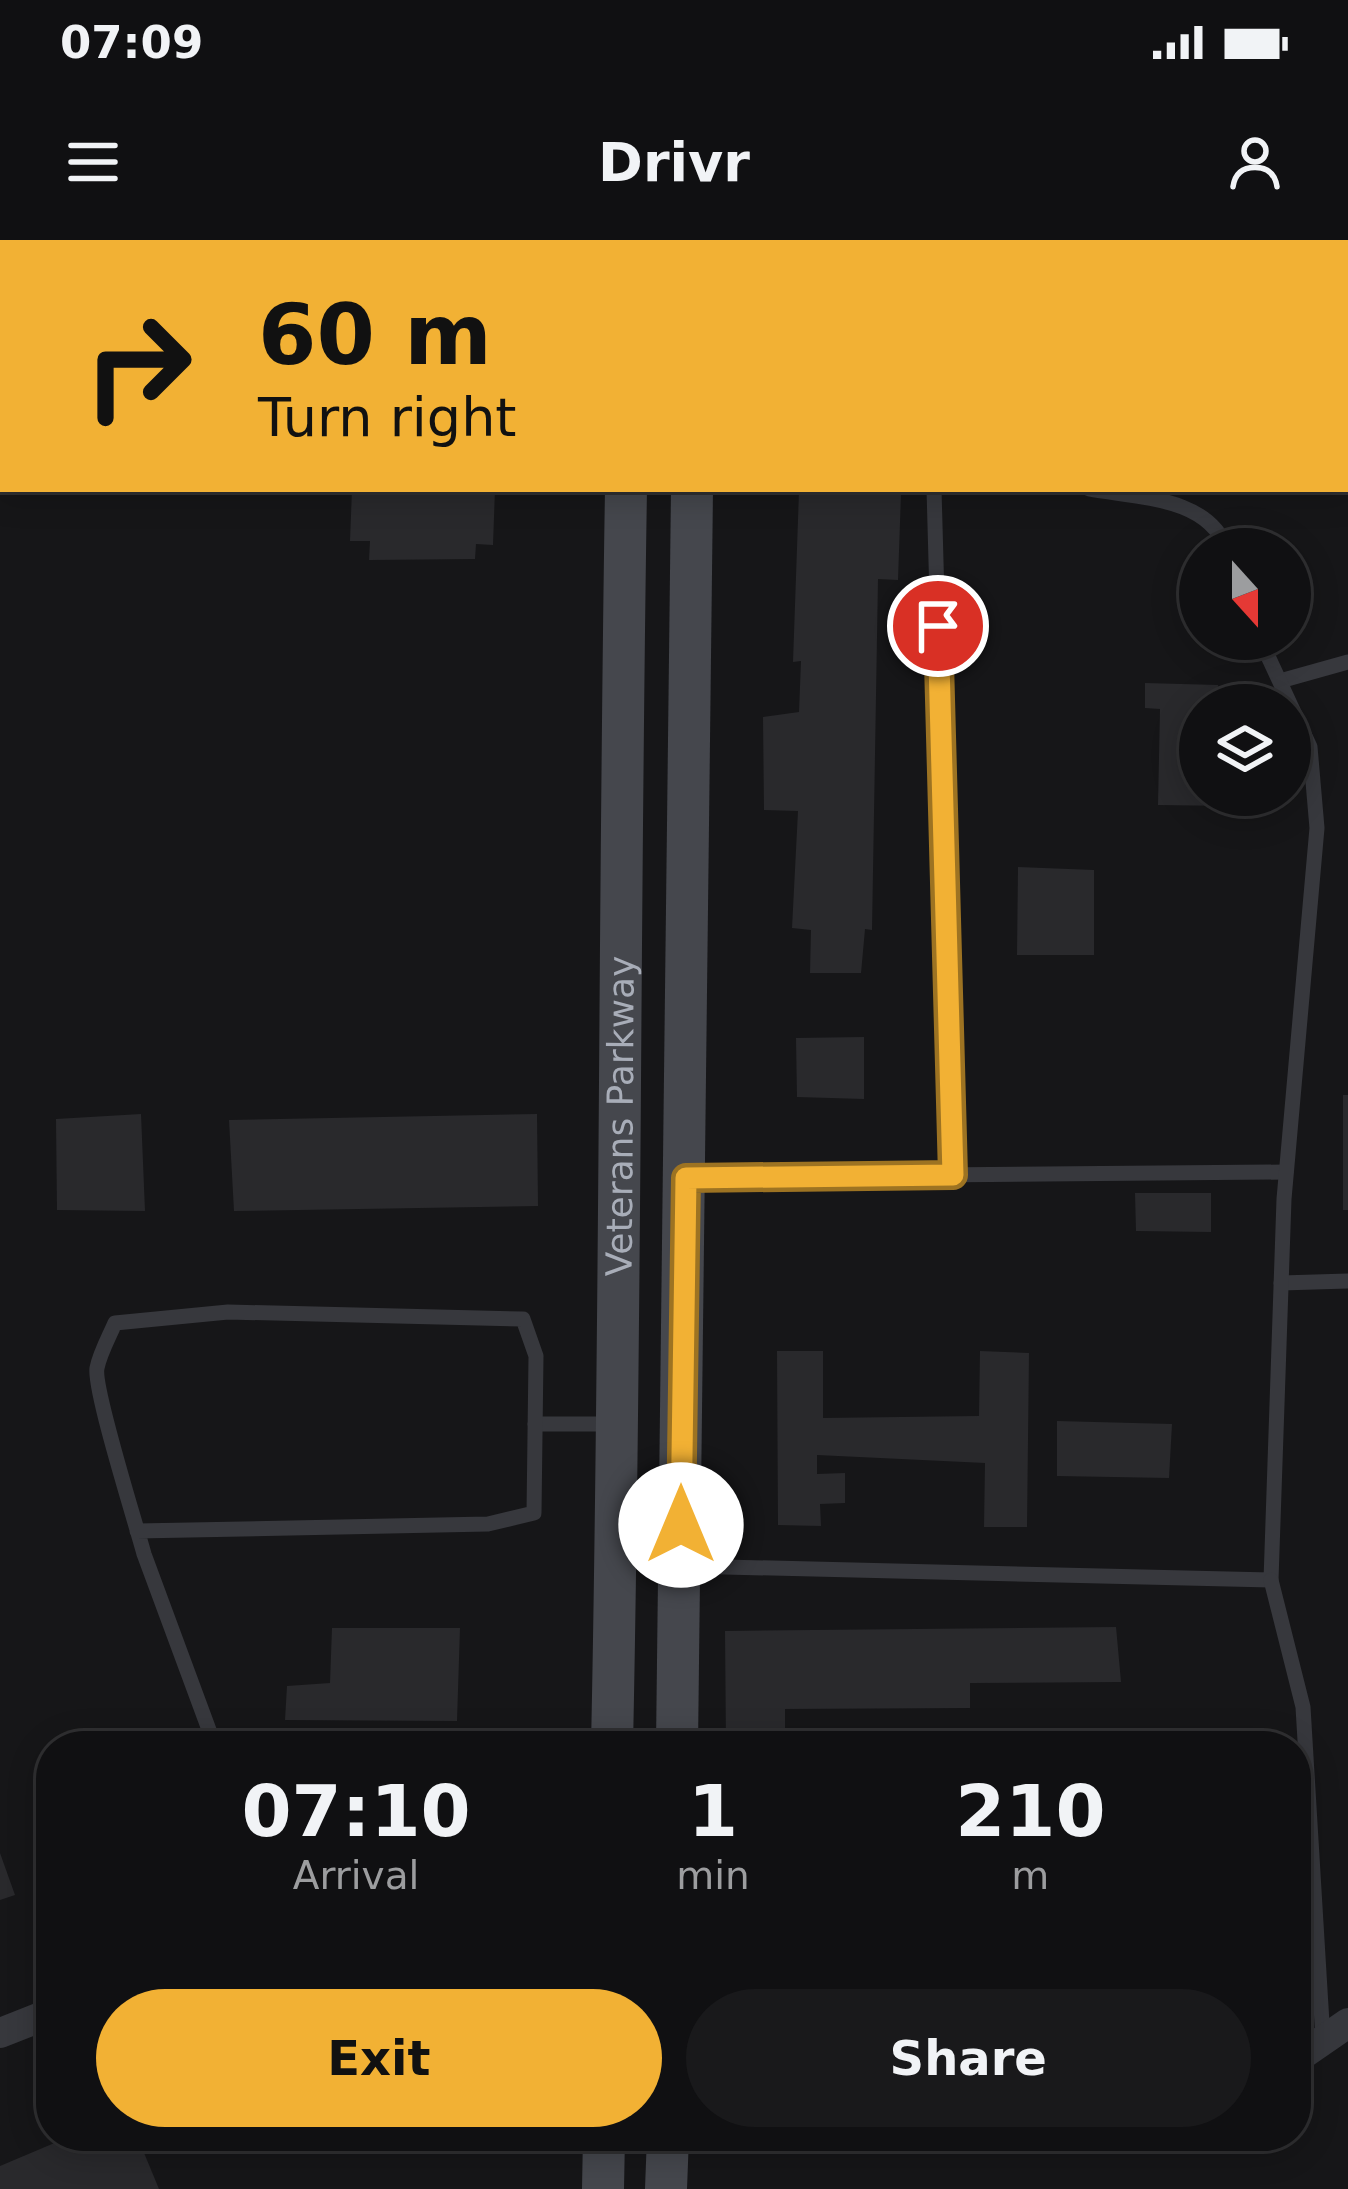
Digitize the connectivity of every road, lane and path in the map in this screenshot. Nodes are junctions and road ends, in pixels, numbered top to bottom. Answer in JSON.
{"nodes":[{"id":1,"x":626,"y":492,"type":"edge"},
{"id":2,"x":692,"y":492,"type":"edge"},
{"id":3,"x":934,"y":492,"type":"edge"},
{"id":4,"x":1106,"y":492,"type":"edge"},
{"id":5,"x":1215,"y":528,"type":"edge"},
{"id":6,"x":1270,"y":660,"type":"edge"},
{"id":7,"x":1348,"y":662,"type":"edge"},
{"id":8,"x":1280,"y":681,"type":"junction"},
{"id":9,"x":1286,"y":1172,"type":"junction"},
{"id":10,"x":953,"y":1175,"type":"junction"},
{"id":11,"x":686,"y":1178,"type":"junction"},
{"id":12,"x":1348,"y":1281,"type":"edge"},
{"id":13,"x":1281,"y":1283,"type":"junction"},
{"id":14,"x":535,"y":1424,"type":"junction"},
{"id":15,"x":619,"y":1424,"type":"junction"},
{"id":16,"x":137,"y":1531,"type":"junction"},
{"id":17,"x":681,"y":1566,"type":"junction"},
{"id":18,"x":1271,"y":1580,"type":"junction"},
{"id":19,"x":210,"y":1731,"type":"edge"},
{"id":20,"x":612,"y":1731,"type":"edge"},
{"id":21,"x":677,"y":1731,"type":"edge"},
{"id":22,"x":1305,"y":1731,"type":"edge"},
{"id":23,"x":1311,"y":1788,"type":"edge"},
{"id":24,"x":36,"y":2018,"type":"edge"},
{"id":25,"x":0,"y":2033,"type":"edge"},
{"id":26,"x":1335,"y":2033,"type":"edge"},
{"id":27,"x":604,"y":2151,"type":"edge"},
{"id":28,"x":667,"y":2151,"type":"edge"},
{"id":29,"x":603,"y":2189,"type":"edge"},
{"id":30,"x":666,"y":2189,"type":"edge"}],
"edges":[{"from":1,"to":15,"type":"main road","name":"Veterans Parkway"},
{"from":2,"to":11,"type":"main road","name":"Veterans Parkway"},
{"from":3,"to":10,"type":"lane"},
{"from":4,"to":5,"type":"lane"},
{"from":6,"to":8,"type":"lane"},
{"from":7,"to":8,"type":"lane"},
{"from":8,"to":9,"type":"lane"},
{"from":9,"to":10,"type":"lane"},
{"from":9,"to":13,"type":"lane"},
{"from":10,"to":11,"type":"lane"},
{"from":11,"to":17,"type":"main road","name":"Veterans Parkway"},
{"from":12,"to":13,"type":"lane"},
{"from":13,"to":18,"type":"lane"},
{"from":14,"to":15,"type":"lane"},
{"from":14,"to":16,"type":"lane"},
{"from":14,"to":16,"type":"lane"},
{"from":15,"to":20,"type":"main road","name":"Veterans Parkway"},
{"from":16,"to":19,"type":"lane"},
{"from":17,"to":18,"type":"lane"},
{"from":17,"to":21,"type":"main road","name":"Veterans Parkway"},
{"from":18,"to":22,"type":"lane"},
{"from":23,"to":26,"type":"lane"},
{"from":24,"to":25,"type":"street"},
{"from":27,"to":29,"type":"main road"},
{"from":28,"to":30,"type":"main road"}]}
